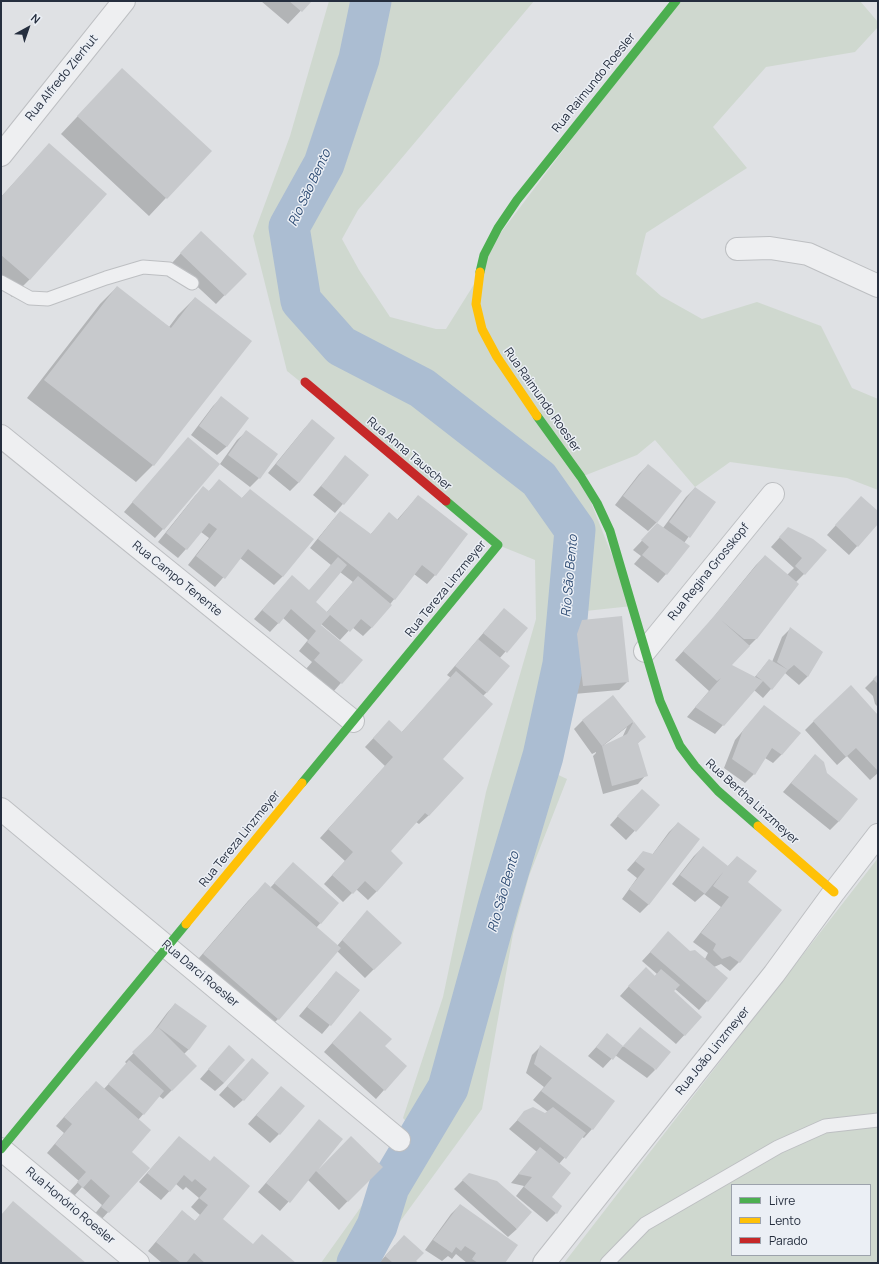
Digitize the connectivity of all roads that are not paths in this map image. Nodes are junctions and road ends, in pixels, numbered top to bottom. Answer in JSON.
{"nodes":[{"id":1,"x":124,"y":1,"type":"edge"},
{"id":2,"x":676,"y":1,"type":"edge"},
{"id":3,"x":1,"y":155,"type":"edge"},
{"id":4,"x":737,"y":249,"type":"dead end"},
{"id":5,"x":1,"y":282,"type":"edge"},
{"id":6,"x":192,"y":283,"type":"dead end"},
{"id":7,"x":878,"y":286,"type":"edge"},
{"id":8,"x":305,"y":382,"type":"dead end"},
{"id":9,"x":1,"y":436,"type":"edge"},
{"id":10,"x":773,"y":494,"type":"dead end"},
{"id":11,"x":498,"y":545,"type":"joint"},
{"id":12,"x":645,"y":650,"type":"junction"},
{"id":13,"x":353,"y":721,"type":"junction"},
{"id":14,"x":1,"y":809,"type":"edge"},
{"id":15,"x":878,"y":835,"type":"edge"},
{"id":16,"x":834,"y":892,"type":"junction"},
{"id":17,"x":167,"y":947,"type":"junction"},
{"id":18,"x":878,"y":1120,"type":"edge"},
{"id":19,"x":399,"y":1140,"type":"dead end"},
{"id":20,"x":1,"y":1149,"type":"edge"},
{"id":21,"x":138,"y":1263,"type":"edge"},
{"id":22,"x":544,"y":1263,"type":"edge"},
{"id":23,"x":607,"y":1263,"type":"edge"}],
"edges":[{"from":1,"to":3,"type":"street","name":"Rua Alfredo Zierhut"},
{"from":2,"to":12,"type":"street","name":"Rua Raimundo Roesler"},
{"from":4,"to":7,"type":"street"},
{"from":5,"to":6,"type":"lane"},
{"from":8,"to":11,"type":"street","name":"Rua Anna Tauscher"},
{"from":9,"to":13,"type":"street","name":"Rua Campo Tenente"},
{"from":10,"to":12,"type":"street","name":"Rua Regina Grosskopf"},
{"from":11,"to":13,"type":"street","name":"Rua Tereza Linzmeyer"},
{"from":12,"to":16,"type":"street","name":"Rua Bertha Linzmeyer"},
{"from":13,"to":17,"type":"street","name":"Rua Tereza Linzmeyer"},
{"from":14,"to":17,"type":"street","name":"Rua Darci Roesler"},
{"from":15,"to":16,"type":"street","name":"Rua João Linzmeyer"},
{"from":16,"to":22,"type":"street","name":"Rua João Linzmeyer"},
{"from":17,"to":19,"type":"street","name":"Rua Darci Roesler"},
{"from":17,"to":20,"type":"street","name":"Rua Tereza Linzmeyer"},
{"from":18,"to":23,"type":"lane"},
{"from":20,"to":21,"type":"street","name":"Rua Honório Roesler"}]}
